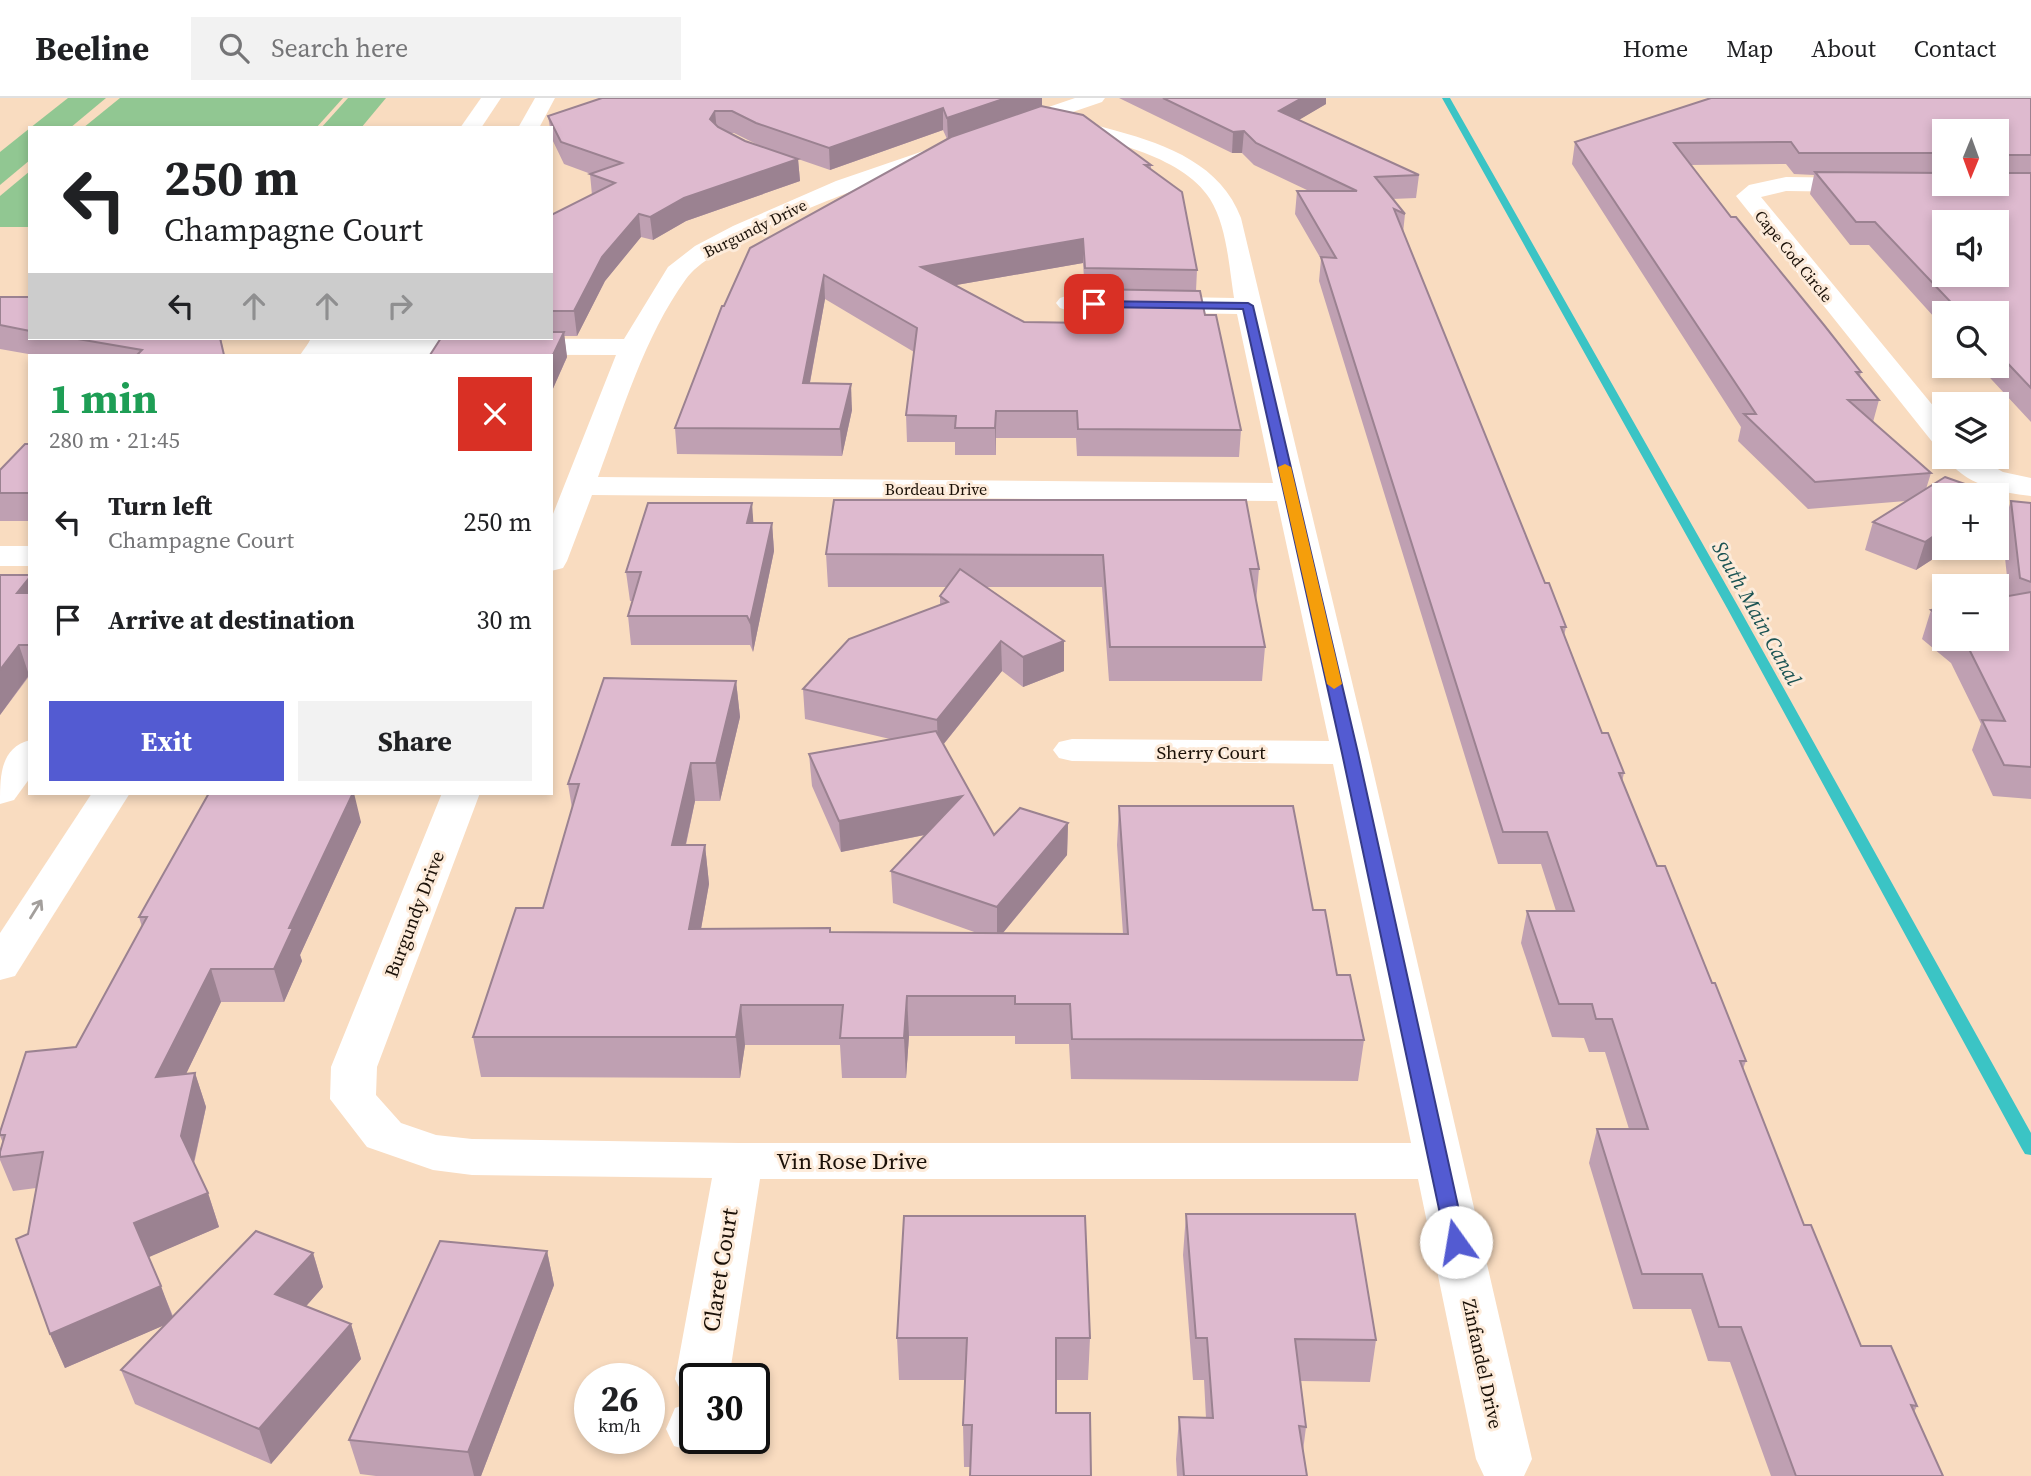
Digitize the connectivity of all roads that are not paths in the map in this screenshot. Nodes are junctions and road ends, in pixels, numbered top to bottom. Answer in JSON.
{"nodes":[{"id":1,"x":491,"y":98,"type":"edge"},
{"id":2,"x":545,"y":98,"type":"edge"},
{"id":3,"x":1095,"y":98,"type":"edge"},
{"id":4,"x":471,"y":126,"type":"edge"},
{"id":5,"x":529,"y":126,"type":"edge"},
{"id":6,"x":960,"y":145,"type":"edge"},
{"id":7,"x":809,"y":173,"type":"dead end"},
{"id":8,"x":1891,"y":185,"type":"edge"},
{"id":9,"x":845,"y":186,"type":"junction"},
{"id":10,"x":1069,"y":303,"type":"dead end"},
{"id":11,"x":1248,"y":306,"type":"junction"},
{"id":12,"x":320,"y":346,"type":"edge"},
{"id":13,"x":396,"y":346,"type":"edge"},
{"id":14,"x":633,"y":347,"type":"junction"},
{"id":15,"x":1932,"y":423,"type":"edge"},
{"id":16,"x":1974,"y":469,"type":"edge"},
{"id":17,"x":581,"y":486,"type":"junction"},
{"id":18,"x":2031,"y":487,"type":"edge"},
{"id":19,"x":1290,"y":492,"type":"junction"},
{"id":20,"x":0,"y":556,"type":"edge"},
{"id":21,"x":28,"y":556,"type":"edge"},
{"id":22,"x":553,"y":556,"type":"edge"},
{"id":23,"x":1072,"y":750,"type":"dead end"},
{"id":24,"x":1350,"y":753,"type":"junction"},
{"id":25,"x":28,"y":754,"type":"edge"},
{"id":26,"x":0,"y":792,"type":"edge"},
{"id":27,"x":110,"y":795,"type":"edge"},
{"id":28,"x":460,"y":795,"type":"edge"},
{"id":29,"x":0,"y":966,"type":"edge"},
{"id":30,"x":366,"y":1035,"type":"joint"},
{"id":31,"x":739,"y":1161,"type":"junction"},
{"id":32,"x":1438,"y":1161,"type":"junction"},
{"id":33,"x":705,"y":1363,"type":"edge"},
{"id":34,"x":1504,"y":1459,"type":"dead end"}],
"edges":[{"from":1,"to":4,"type":"street"},
{"from":2,"to":5,"type":"street"},
{"from":3,"to":11,"type":"street","name":"Zinfandel Drive"},
{"from":6,"to":9,"type":"street","name":"Burgundy Drive"},
{"from":7,"to":9,"type":"street"},
{"from":8,"to":15,"type":"street","name":"Cape Cod Circle"},
{"from":9,"to":14,"type":"street","name":"Burgundy Drive"},
{"from":10,"to":11,"type":"street"},
{"from":11,"to":19,"type":"street","name":"Zinfandel Drive"},
{"from":12,"to":13,"type":"street"},
{"from":13,"to":14,"type":"street"},
{"from":14,"to":17,"type":"street","name":"Burgundy Drive"},
{"from":16,"to":18,"type":"street"},
{"from":17,"to":19,"type":"street","name":"Bordeau Drive"},
{"from":17,"to":22,"type":"street","name":"Burgundy Drive"},
{"from":19,"to":24,"type":"street","name":"Zinfandel Drive"},
{"from":20,"to":21,"type":"street"},
{"from":23,"to":24,"type":"street","name":"Sherry Court"},
{"from":24,"to":32,"type":"street","name":"Zinfandel Drive"},
{"from":25,"to":26,"type":"street"},
{"from":29,"to":27,"type":"street","one_way":true},
{"from":28,"to":30,"type":"street","name":"Burgundy Drive"},
{"from":30,"to":31,"type":"street","name":"Vin Rose Drive"},
{"from":31,"to":32,"type":"street","name":"Vin Rose Drive"},
{"from":31,"to":33,"type":"street","name":"Claret Court"},
{"from":32,"to":34,"type":"street","name":"Zinfandel Drive"}]}
